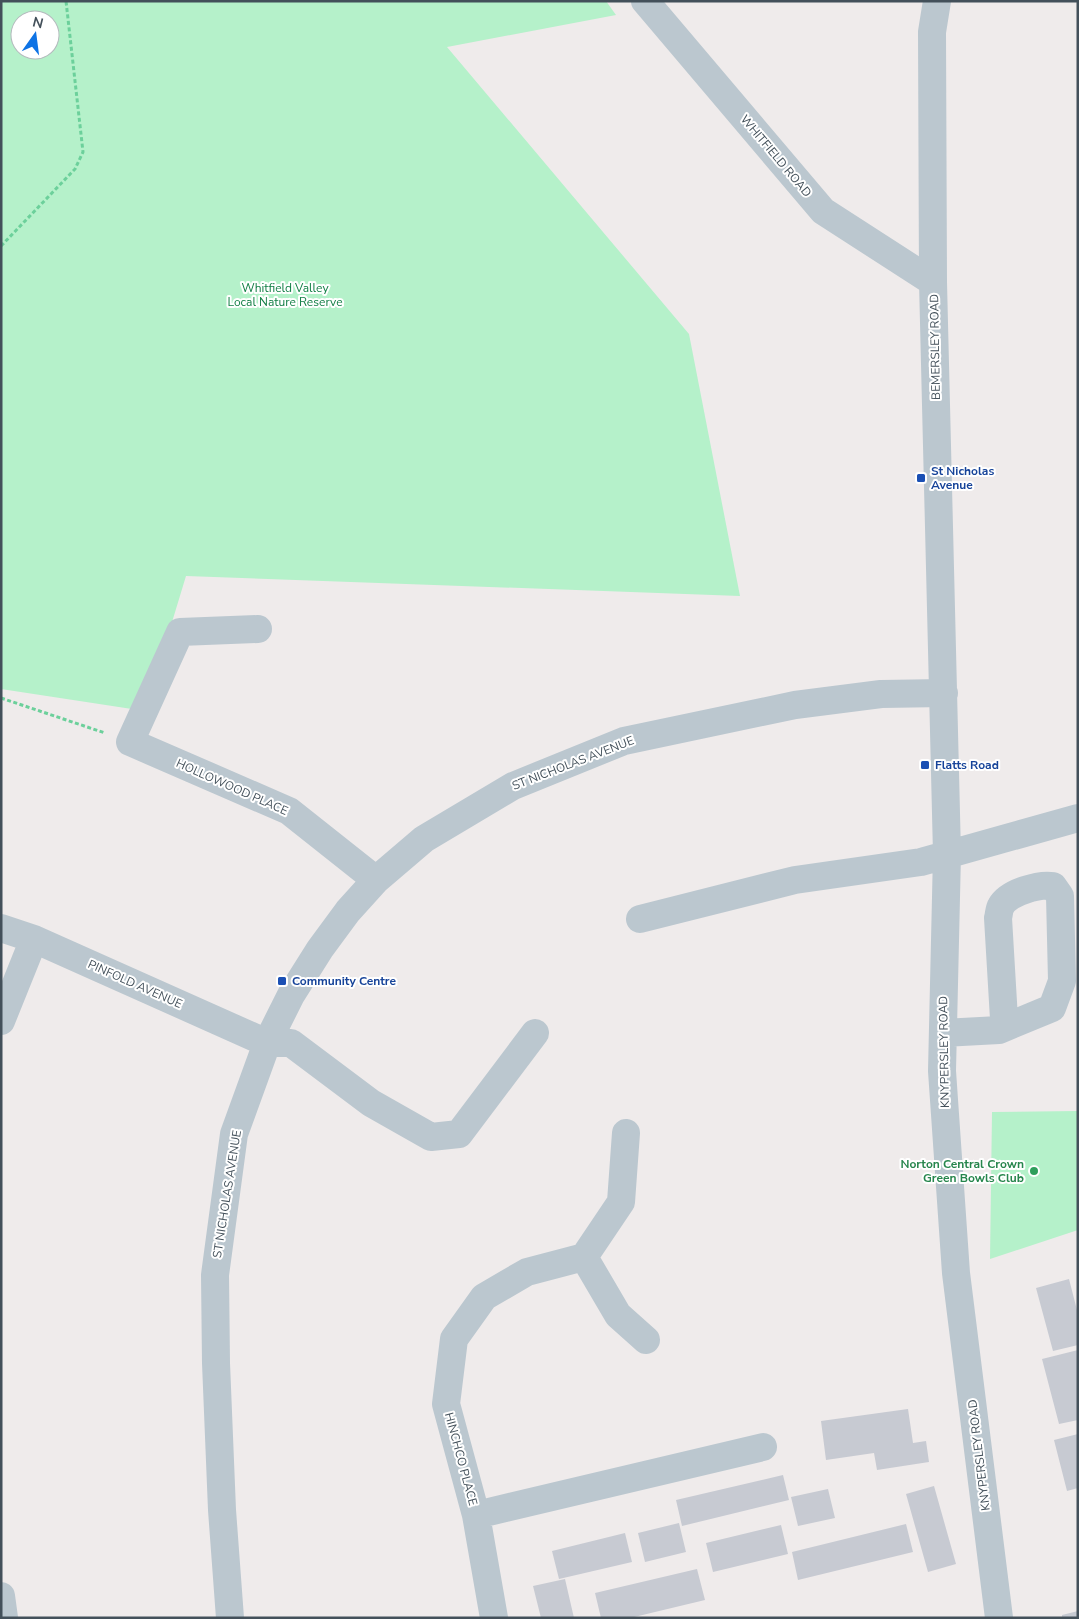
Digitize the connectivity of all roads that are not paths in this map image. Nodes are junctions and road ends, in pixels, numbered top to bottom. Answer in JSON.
{"nodes":[{"id":1,"x":645,"y":1,"type":"edge"},
{"id":2,"x":937,"y":1,"type":"edge"},
{"id":3,"x":933,"y":282,"type":"junction"},
{"id":4,"x":258,"y":630,"type":"dead end"},
{"id":5,"x":944,"y":693,"type":"junction"},
{"id":6,"x":1078,"y":818,"type":"edge"},
{"id":7,"x":946,"y":854,"type":"junction"},
{"id":8,"x":376,"y":880,"type":"junction"},
{"id":9,"x":640,"y":919,"type":"dead end"},
{"id":10,"x":1,"y":928,"type":"edge"},
{"id":11,"x":34,"y":939,"type":"junction"},
{"id":12,"x":1,"y":1021,"type":"edge"},
{"id":13,"x":999,"y":1030,"type":"junction"},
{"id":14,"x":943,"y":1032,"type":"junction"},
{"id":15,"x":535,"y":1033,"type":"dead end"},
{"id":16,"x":267,"y":1043,"type":"junction"},
{"id":17,"x":626,"y":1133,"type":"dead end"},
{"id":18,"x":584,"y":1257,"type":"junction"},
{"id":19,"x":646,"y":1340,"type":"dead end"},
{"id":20,"x":763,"y":1447,"type":"dead end"},
{"id":21,"x":476,"y":1516,"type":"junction"},
{"id":22,"x":1,"y":1596,"type":"edge"},
{"id":23,"x":4,"y":1618,"type":"edge"},
{"id":24,"x":230,"y":1618,"type":"edge"},
{"id":25,"x":494,"y":1618,"type":"edge"},
{"id":26,"x":998,"y":1618,"type":"edge"}],
"edges":[{"from":1,"to":3,"type":"street","name":"WHITFIELD ROAD"},
{"from":2,"to":3,"type":"street","name":"BEMERSLEY ROAD"},
{"from":3,"to":5,"type":"street","name":"BEMERSLEY ROAD"},
{"from":4,"to":8,"type":"street","name":"HOLLOWOOD PLACE"},
{"from":5,"to":7,"type":"street","name":"KNYPERSLEY ROAD"},
{"from":5,"to":8,"type":"street","name":"ST NICHOLAS AVENUE"},
{"from":6,"to":7,"type":"street"},
{"from":7,"to":9,"type":"street"},
{"from":7,"to":14,"type":"street","name":"KNYPERSLEY ROAD"},
{"from":8,"to":16,"type":"street","name":"ST NICHOLAS AVENUE"},
{"from":10,"to":11,"type":"street","name":"PINFOLD AVENUE"},
{"from":11,"to":12,"type":"street"},
{"from":11,"to":16,"type":"street","name":"PINFOLD AVENUE"},
{"from":13,"to":13,"type":"street"},
{"from":13,"to":14,"type":"street"},
{"from":14,"to":26,"type":"street","name":"KNYPERSLEY ROAD"},
{"from":15,"to":16,"type":"street"},
{"from":16,"to":24,"type":"street","name":"ST NICHOLAS AVENUE"},
{"from":17,"to":18,"type":"street"},
{"from":18,"to":19,"type":"street"},
{"from":18,"to":21,"type":"street","name":"HINCHCO PLACE"},
{"from":20,"to":21,"type":"street"},
{"from":21,"to":25,"type":"street","name":"HINCHCO PLACE"},
{"from":22,"to":23,"type":"street"}]}
